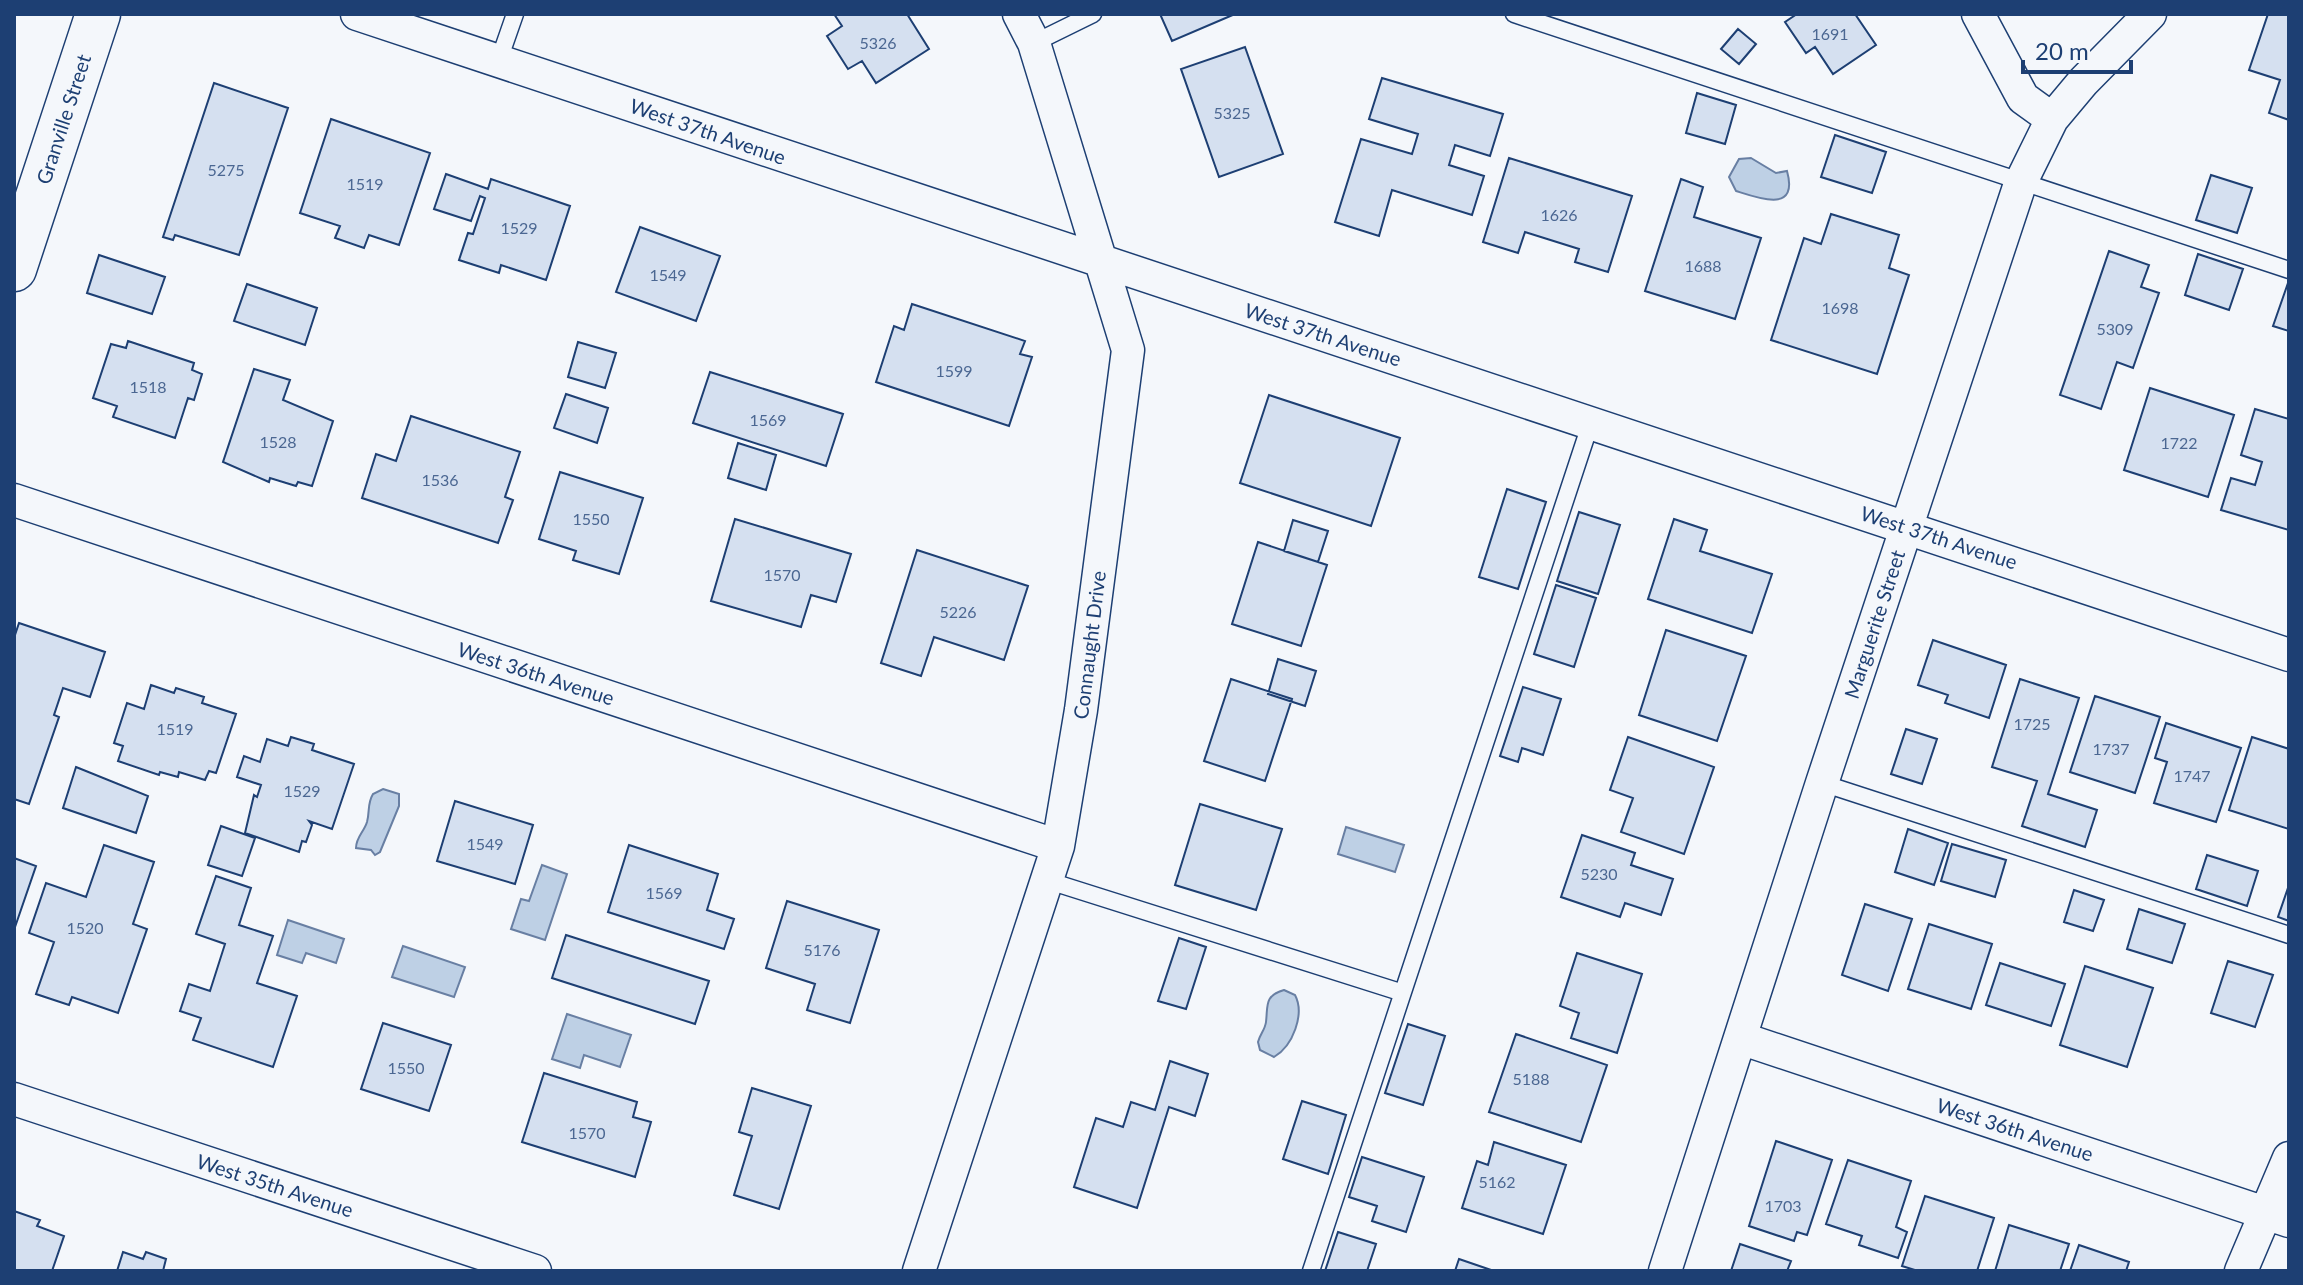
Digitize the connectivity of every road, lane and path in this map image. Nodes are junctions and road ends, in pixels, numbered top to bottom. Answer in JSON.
{"nodes":[{"id":1,"x":98,"y":14,"type":"edge"},
{"id":2,"x":357,"y":14,"type":"edge"},
{"id":3,"x":515,"y":14,"type":"edge"},
{"id":4,"x":1019,"y":14,"type":"edge"},
{"id":5,"x":1093,"y":14,"type":"edge"},
{"id":6,"x":1514,"y":14,"type":"edge"},
{"id":7,"x":1978,"y":14,"type":"edge"},
{"id":8,"x":2150,"y":14,"type":"edge"},
{"id":9,"x":1034,"y":43,"type":"junction"},
{"id":10,"x":499,"y":60,"type":"junction"},
{"id":11,"x":2052,"y":119,"type":"junction"},
{"id":12,"x":2020,"y":184,"type":"junction"},
{"id":13,"x":1100,"y":262,"type":"junction"},
{"id":14,"x":14,"y":269,"type":"edge"},
{"id":15,"x":2289,"y":270,"type":"edge"},
{"id":16,"x":1591,"y":422,"type":"junction"},
{"id":17,"x":14,"y":500,"type":"edge"},
{"id":18,"x":1907,"y":526,"type":"junction"},
{"id":19,"x":2289,"y":655,"type":"edge"},
{"id":20,"x":1822,"y":783,"type":"junction"},
{"id":21,"x":1058,"y":846,"type":"junction"},
{"id":22,"x":1046,"y":880,"type":"junction"},
{"id":23,"x":2289,"y":935,"type":"edge"},
{"id":24,"x":1400,"y":992,"type":"junction"},
{"id":25,"x":1740,"y":1038,"type":"junction"},
{"id":26,"x":14,"y":1099,"type":"edge"},
{"id":27,"x":2289,"y":1158,"type":"edge"},
{"id":28,"x":2277,"y":1216,"type":"edge"},
{"id":29,"x":535,"y":1271,"type":"edge"},
{"id":30,"x":919,"y":1271,"type":"edge"},
{"id":31,"x":1311,"y":1271,"type":"edge"},
{"id":32,"x":1665,"y":1271,"type":"edge"},
{"id":33,"x":2241,"y":1271,"type":"edge"}],
"edges":[{"from":1,"to":14,"type":"highway","name":"Granville Street"},
{"from":2,"to":10,"type":"street","name":"West 37th Avenue"},
{"from":3,"to":10,"type":"lane"},
{"from":4,"to":9,"type":"street","name":"Connaught Drive"},
{"from":5,"to":9,"type":"lane"},
{"from":6,"to":12,"type":"lane"},
{"from":7,"to":11,"type":"street"},
{"from":8,"to":11,"type":"street","name":"Marguerite Street"},
{"from":9,"to":13,"type":"street","name":"Connaught Drive"},
{"from":10,"to":13,"type":"street","name":"West 37th Avenue"},
{"from":11,"to":12,"type":"street","name":"Marguerite Street"},
{"from":12,"to":15,"type":"lane"},
{"from":12,"to":18,"type":"street","name":"Marguerite Street"},
{"from":13,"to":16,"type":"street","name":"West 37th Avenue"},
{"from":13,"to":21,"type":"street","name":"Connaught Drive"},
{"from":16,"to":18,"type":"street","name":"West 37th Avenue"},
{"from":16,"to":24,"type":"lane"},
{"from":17,"to":21,"type":"street","name":"West 36th Avenue"},
{"from":18,"to":19,"type":"street","name":"West 37th Avenue"},
{"from":18,"to":20,"type":"street","name":"Marguerite Street"},
{"from":20,"to":23,"type":"lane"},
{"from":20,"to":25,"type":"street","name":"Marguerite Street"},
{"from":21,"to":22,"type":"street","name":"Connaught Drive"},
{"from":22,"to":24,"type":"lane"},
{"from":22,"to":30,"type":"street","name":"Connaught Drive"},
{"from":24,"to":31,"type":"lane"},
{"from":25,"to":28,"type":"street","name":"West 36th Avenue"},
{"from":25,"to":32,"type":"street","name":"Marguerite Street"},
{"from":26,"to":29,"type":"street","name":"West 35th Avenue"},
{"from":27,"to":28,"type":"street"},
{"from":28,"to":33,"type":"street"}]}
